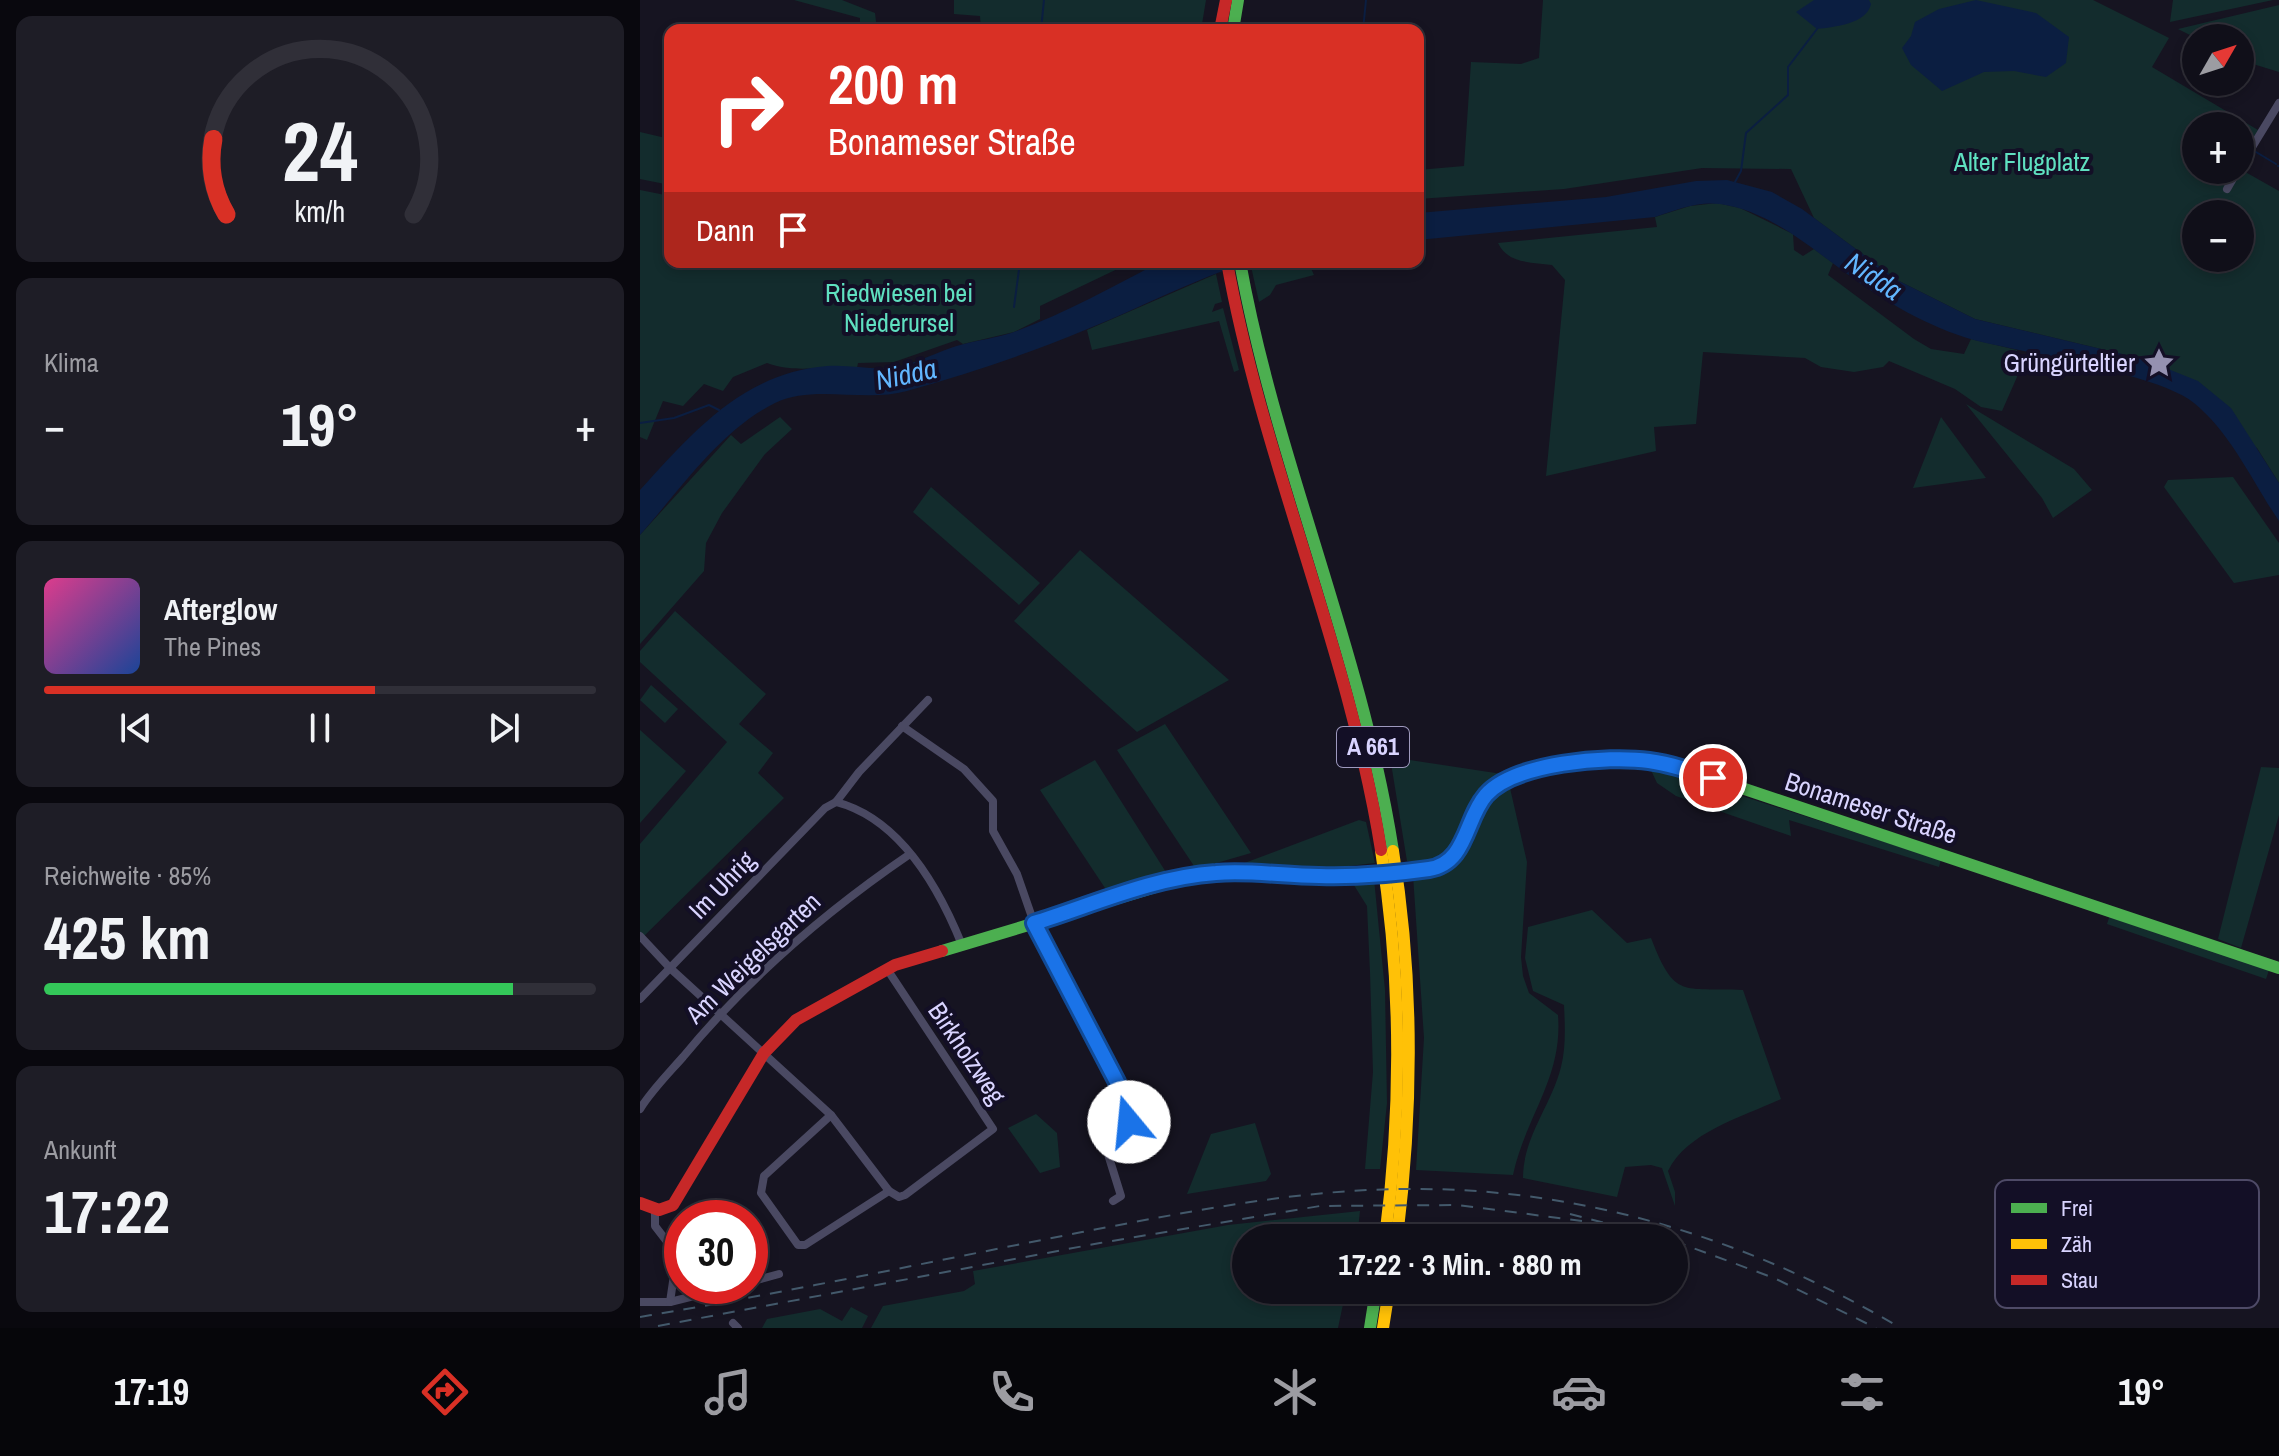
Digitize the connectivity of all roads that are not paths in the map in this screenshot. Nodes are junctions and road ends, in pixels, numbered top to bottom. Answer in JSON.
{"nodes":[{"id":1,"x":1226,"y":0,"type":"edge"},
{"id":2,"x":1238,"y":0,"type":"edge"},
{"id":3,"x":1221,"y":24,"type":"edge"},
{"id":4,"x":1234,"y":24,"type":"edge"},
{"id":5,"x":2279,"y":103,"type":"edge"},
{"id":6,"x":2254,"y":144,"type":"edge"},
{"id":7,"x":2230,"y":184,"type":"edge"},
{"id":8,"x":2227,"y":189,"type":"dead end"},
{"id":9,"x":1234,"y":268,"type":"edge"},
{"id":10,"x":1234,"y":268,"type":"edge"},
{"id":11,"x":928,"y":700,"type":"dead end"},
{"id":12,"x":902,"y":726,"type":"junction"},
{"id":13,"x":836,"y":802,"type":"junction"},
{"id":14,"x":910,"y":854,"type":"junction"},
{"id":15,"x":1034,"y":923,"type":"junction"},
{"id":16,"x":640,"y":936,"type":"edge"},
{"id":17,"x":962,"y":945,"type":"junction"},
{"id":18,"x":670,"y":968,"type":"junction"},
{"id":19,"x":2279,"y":968,"type":"edge"},
{"id":20,"x":887,"y":969,"type":"junction"},
{"id":21,"x":640,"y":999,"type":"edge"},
{"id":22,"x":719,"y":1014,"type":"junction"},
{"id":23,"x":764,"y":1053,"type":"junction"},
{"id":24,"x":1125,"y":1103,"type":"junction"},
{"id":25,"x":640,"y":1109,"type":"edge"},
{"id":26,"x":831,"y":1115,"type":"junction"},
{"id":27,"x":1112,"y":1138,"type":"junction"},
{"id":28,"x":889,"y":1191,"type":"junction"},
{"id":29,"x":1113,"y":1201,"type":"dead end"},
{"id":30,"x":640,"y":1203,"type":"edge"},
{"id":31,"x":655,"y":1210,"type":"junction"},
{"id":32,"x":1386,"y":1224,"type":"edge"},
{"id":33,"x":1398,"y":1224,"type":"edge"},
{"id":34,"x":664,"y":1238,"type":"edge"},
{"id":35,"x":779,"y":1274,"type":"dead end"},
{"id":36,"x":768,"y":1277,"type":"edge"},
{"id":37,"x":640,"y":1302,"type":"edge"},
{"id":38,"x":664,"y":1302,"type":"edge"},
{"id":39,"x":1374,"y":1304,"type":"edge"},
{"id":40,"x":1387,"y":1304,"type":"edge"},
{"id":41,"x":1370,"y":1328,"type":"edge"},
{"id":42,"x":1383,"y":1328,"type":"edge"}],
"edges":[{"from":1,"to":3,"type":"main road"},
{"from":2,"to":4,"type":"main road"},
{"from":5,"to":6,"type":"street"},
{"from":7,"to":8,"type":"street"},
{"from":9,"to":32,"type":"main road","number":"A 661"},
{"from":10,"to":33,"type":"main road","number":"A 661"},
{"from":11,"to":12,"type":"street","name":"Im Uhrig"},
{"from":12,"to":13,"type":"street","name":"Im Uhrig"},
{"from":12,"to":15,"type":"street"},
{"from":13,"to":14,"type":"street"},
{"from":13,"to":18,"type":"street","name":"Im Uhrig"},
{"from":14,"to":17,"type":"street"},
{"from":14,"to":22,"type":"street","name":"Am Weigelsgarten"},
{"from":15,"to":17,"type":"main road","name":"Bonameser Straße"},
{"from":15,"to":19,"type":"main road","name":"Bonameser Straße","bridge":true},
{"from":15,"to":24,"type":"street"},
{"from":16,"to":18,"type":"street"},
{"from":17,"to":20,"type":"main road","name":"Bonameser Straße"},
{"from":18,"to":21,"type":"street","name":"Im Uhrig"},
{"from":18,"to":22,"type":"street"},
{"from":20,"to":23,"type":"main road","name":"Bonameser Straße"},
{"from":20,"to":28,"type":"street","name":"Birkholzweg"},
{"from":22,"to":23,"type":"street"},
{"from":22,"to":25,"type":"street","name":"Am Weigelsgarten"},
{"from":23,"to":26,"type":"street"},
{"from":23,"to":31,"type":"main road","name":"Bonameser Straße"},
{"from":24,"to":27,"type":"street"},
{"from":24,"to":27,"type":"street"},
{"from":26,"to":28,"type":"street"},
{"from":26,"to":28,"type":"street"},
{"from":27,"to":29,"type":"street"},
{"from":30,"to":31,"type":"main road"},
{"from":31,"to":34,"type":"street"},
{"from":35,"to":36,"type":"street"},
{"from":37,"to":38,"type":"street"},
{"from":39,"to":41,"type":"main road"},
{"from":40,"to":42,"type":"main road"}]}
